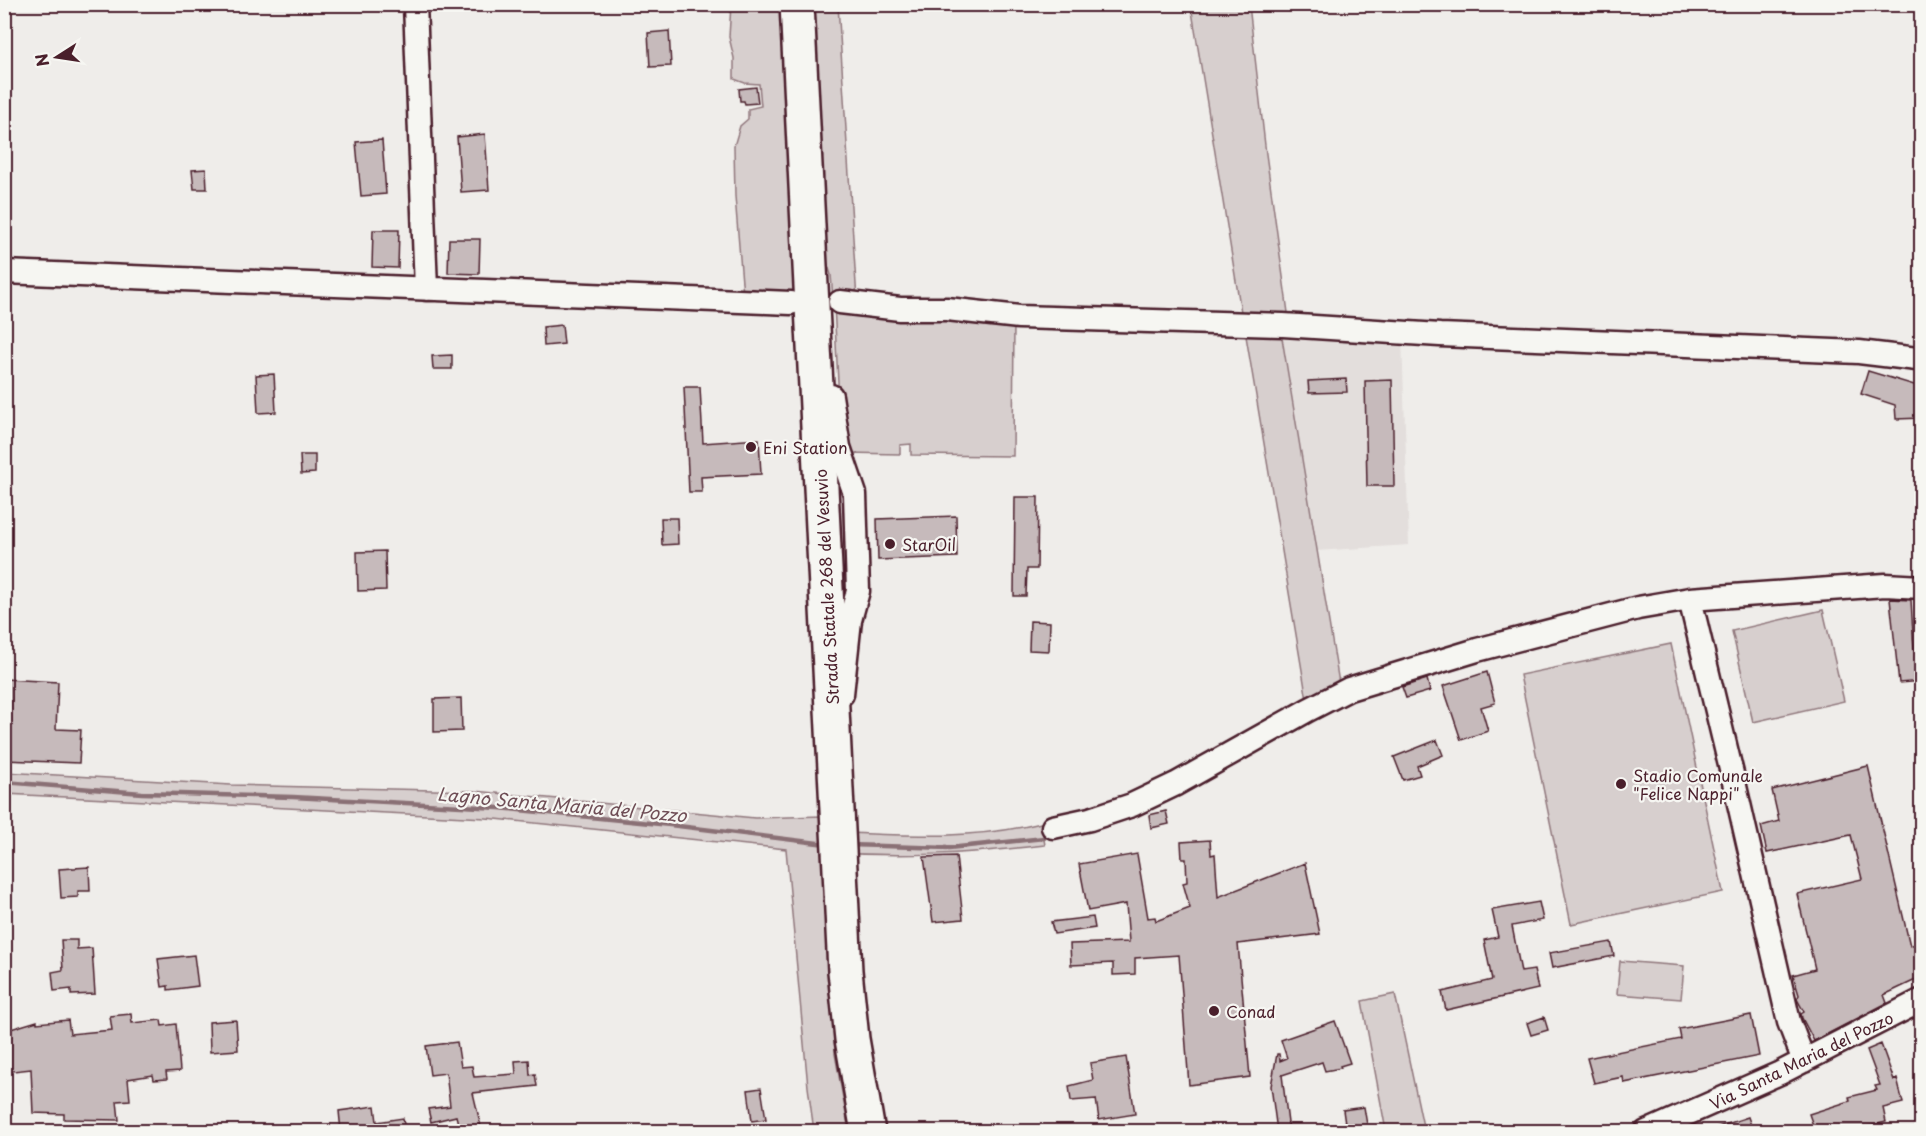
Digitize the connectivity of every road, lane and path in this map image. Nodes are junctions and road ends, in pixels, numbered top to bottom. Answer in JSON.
{"nodes":[{"id":1,"x":415,"y":4,"type":"edge"},
{"id":2,"x":797,"y":4,"type":"edge"},
{"id":3,"x":4,"y":272,"type":"edge"},
{"id":4,"x":426,"y":290,"type":"junction"},
{"id":5,"x":801,"y":291,"type":"junction"},
{"id":6,"x":840,"y":302,"type":"dead end"},
{"id":7,"x":1922,"y":358,"type":"edge"},
{"id":8,"x":1922,"y":587,"type":"edge"},
{"id":9,"x":1690,"y":599,"type":"junction"},
{"id":10,"x":1053,"y":827,"type":"dead end"},
{"id":11,"x":1922,"y":1000,"type":"edge"},
{"id":12,"x":1804,"y":1061,"type":"junction"},
{"id":13,"x":868,"y":1131,"type":"edge"},
{"id":14,"x":1646,"y":1131,"type":"edge"}],
"edges":[{"from":1,"to":4,"type":"street"},
{"from":2,"to":5,"type":"highway","name":"Strada Statale 268 del Vesuvio"},
{"from":3,"to":4,"type":"street"},
{"from":4,"to":5,"type":"street"},
{"from":5,"to":13,"type":"highway","name":"Strada Statale 268 del Vesuvio"},
{"from":6,"to":7,"type":"street"},
{"from":8,"to":9,"type":"street"},
{"from":9,"to":10,"type":"street"},
{"from":9,"to":12,"type":"street"},
{"from":11,"to":12,"type":"street","name":"Via Santa Maria del Pozzo"},
{"from":12,"to":14,"type":"street","name":"Via Santa Maria del Pozzo"}]}
